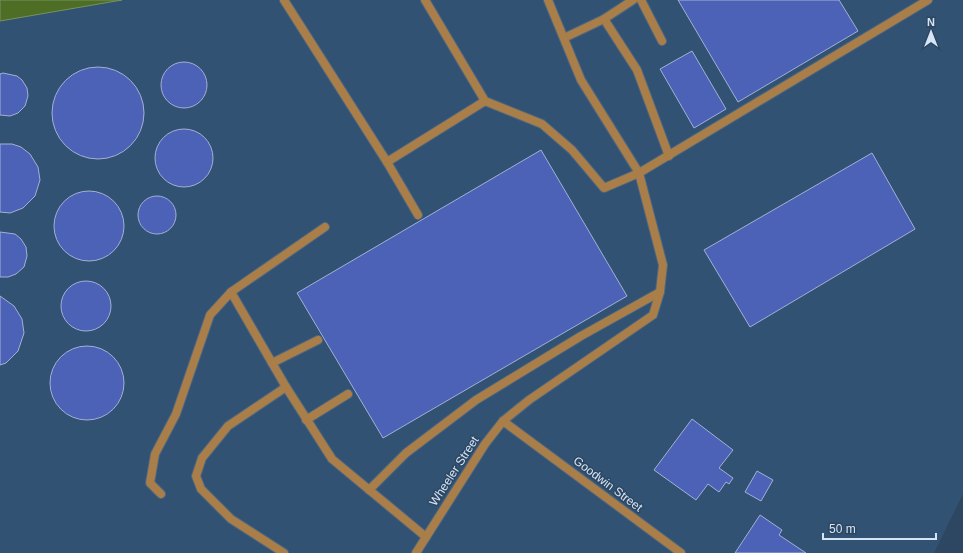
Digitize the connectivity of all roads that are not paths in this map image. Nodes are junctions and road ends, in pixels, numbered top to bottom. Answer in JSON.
{"nodes":[{"id":1,"x":284,"y":0,"type":"edge"},
{"id":2,"x":425,"y":0,"type":"edge"},
{"id":3,"x":548,"y":0,"type":"edge"},
{"id":4,"x":633,"y":0,"type":"edge"},
{"id":5,"x":641,"y":0,"type":"edge"},
{"id":6,"x":928,"y":0,"type":"edge"},
{"id":7,"x":604,"y":19,"type":"junction"},
{"id":8,"x":564,"y":38,"type":"junction"},
{"id":9,"x":662,"y":41,"type":"dead end"},
{"id":10,"x":485,"y":101,"type":"junction"},
{"id":11,"x":669,"y":156,"type":"junction"},
{"id":12,"x":387,"y":162,"type":"junction"},
{"id":13,"x":639,"y":173,"type":"junction"},
{"id":14,"x":418,"y":215,"type":"dead end"},
{"id":15,"x":325,"y":227,"type":"dead end"},
{"id":16,"x":231,"y":292,"type":"junction"},
{"id":17,"x":660,"y":292,"type":"junction"},
{"id":18,"x":318,"y":340,"type":"dead end"},
{"id":19,"x":272,"y":363,"type":"junction"},
{"id":20,"x":286,"y":387,"type":"junction"},
{"id":21,"x":348,"y":394,"type":"dead end"},
{"id":22,"x":306,"y":420,"type":"junction"},
{"id":23,"x":503,"y":421,"type":"junction"},
{"id":24,"x":368,"y":490,"type":"junction"},
{"id":25,"x":161,"y":494,"type":"dead end"},
{"id":26,"x":426,"y":537,"type":"junction"},
{"id":27,"x":284,"y":553,"type":"edge"},
{"id":28,"x":416,"y":553,"type":"edge"},
{"id":29,"x":681,"y":553,"type":"edge"}],
"edges":[{"from":1,"to":12,"type":"street"},
{"from":2,"to":10,"type":"street"},
{"from":3,"to":8,"type":"street","name":"Wheeler Street"},
{"from":4,"to":7,"type":"street"},
{"from":5,"to":9,"type":"street"},
{"from":6,"to":11,"type":"street"},
{"from":7,"to":8,"type":"street"},
{"from":7,"to":11,"type":"street"},
{"from":8,"to":13,"type":"street","name":"Wheeler Street"},
{"from":10,"to":12,"type":"street"},
{"from":10,"to":13,"type":"street"},
{"from":11,"to":13,"type":"street"},
{"from":12,"to":14,"type":"street"},
{"from":13,"to":17,"type":"street","name":"Wheeler Street"},
{"from":15,"to":16,"type":"street"},
{"from":16,"to":19,"type":"street"},
{"from":16,"to":25,"type":"street"},
{"from":17,"to":23,"type":"street","name":"Wheeler Street"},
{"from":17,"to":24,"type":"street"},
{"from":18,"to":19,"type":"street"},
{"from":19,"to":20,"type":"street"},
{"from":20,"to":22,"type":"street"},
{"from":20,"to":27,"type":"street"},
{"from":21,"to":22,"type":"street"},
{"from":22,"to":24,"type":"street"},
{"from":23,"to":26,"type":"street","name":"Wheeler Street"},
{"from":23,"to":29,"type":"street","name":"Goodwin Street"},
{"from":24,"to":26,"type":"street"},
{"from":26,"to":28,"type":"street","name":"Wheeler Street"}]}
